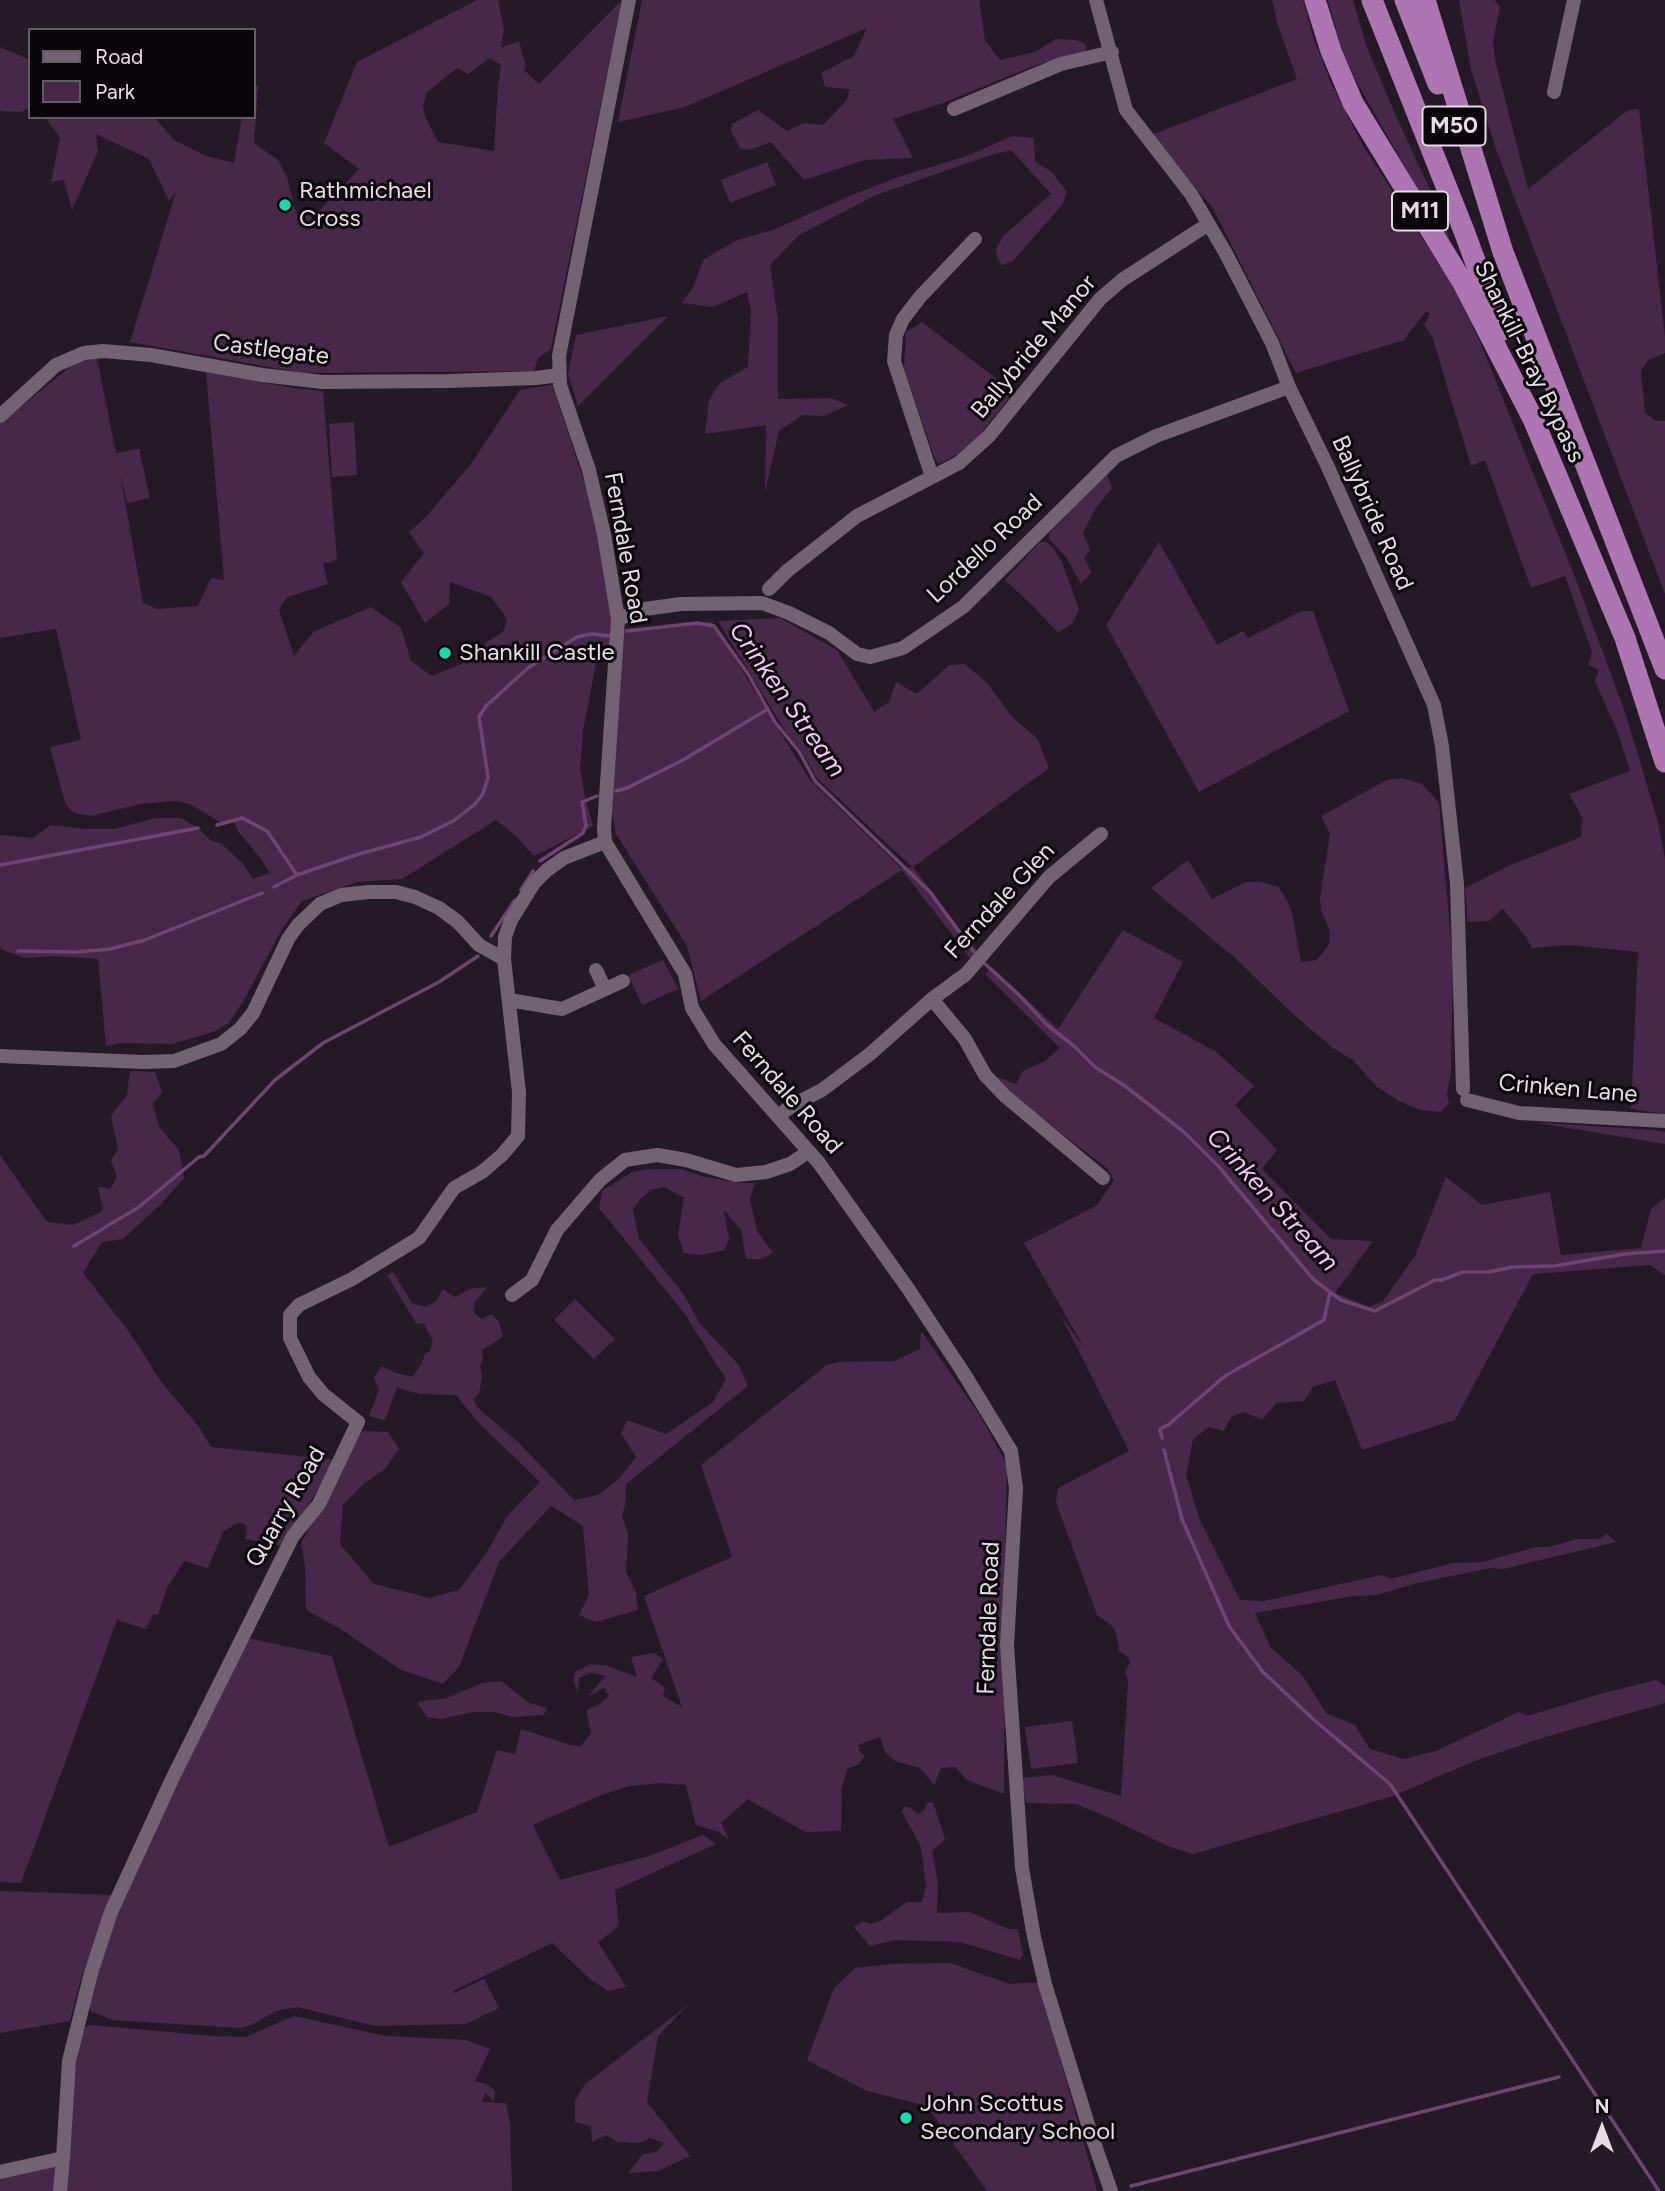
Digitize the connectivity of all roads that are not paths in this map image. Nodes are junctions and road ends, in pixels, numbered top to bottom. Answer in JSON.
{"nodes":[{"id":1,"x":629,"y":0,"type":"edge"},
{"id":2,"x":1096,"y":0,"type":"edge"},
{"id":3,"x":1315,"y":0,"type":"edge"},
{"id":4,"x":1372,"y":0,"type":"edge"},
{"id":5,"x":1405,"y":0,"type":"edge"},
{"id":6,"x":1425,"y":0,"type":"edge"},
{"id":7,"x":1573,"y":0,"type":"edge"},
{"id":8,"x":1112,"y":52,"type":"junction"},
{"id":9,"x":1554,"y":92,"type":"dead end"},
{"id":10,"x":954,"y":109,"type":"dead end"},
{"id":11,"x":1207,"y":225,"type":"junction"},
{"id":12,"x":975,"y":239,"type":"dead end"},
{"id":13,"x":1503,"y":252,"type":"junction"},
{"id":14,"x":559,"y":375,"type":"junction"},
{"id":15,"x":1289,"y":387,"type":"junction"},
{"id":16,"x":0,"y":416,"type":"edge"},
{"id":17,"x":1533,"y":419,"type":"junction"},
{"id":18,"x":932,"y":477,"type":"junction"},
{"id":19,"x":769,"y":589,"type":"dead end"},
{"id":20,"x":618,"y":619,"type":"junction"},
{"id":21,"x":1665,"y":669,"type":"edge"},
{"id":22,"x":1665,"y":762,"type":"edge"},
{"id":23,"x":1101,"y":834,"type":"dead end"},
{"id":24,"x":605,"y":842,"type":"junction"},
{"id":25,"x":504,"y":959,"type":"junction"},
{"id":26,"x":596,"y":970,"type":"dead end"},
{"id":27,"x":623,"y":981,"type":"dead end"},
{"id":28,"x":605,"y":989,"type":"junction"},
{"id":29,"x":932,"y":999,"type":"junction"},
{"id":30,"x":509,"y":1000,"type":"junction"},
{"id":31,"x":0,"y":1056,"type":"edge"},
{"id":32,"x":1465,"y":1094,"type":"joint"},
{"id":33,"x":778,"y":1116,"type":"junction"},
{"id":34,"x":1665,"y":1121,"type":"edge"},
{"id":35,"x":808,"y":1152,"type":"junction"},
{"id":36,"x":1103,"y":1178,"type":"dead end"},
{"id":37,"x":512,"y":1295,"type":"dead end"},
{"id":38,"x":63,"y":2158,"type":"junction"},
{"id":39,"x":0,"y":2172,"type":"edge"},
{"id":40,"x":60,"y":2191,"type":"edge"},
{"id":41,"x":1111,"y":2191,"type":"edge"}],
"edges":[{"from":1,"to":14,"type":"street","name":"Ferndale Road"},
{"from":2,"to":8,"type":"street","name":"Ballybride Road"},
{"from":3,"to":17,"type":"highway","name":"Shankill-Bray Bypass","number":"M11"},
{"from":4,"to":17,"type":"highway","number":"M50"},
{"from":5,"to":13,"type":"highway","number":"M50"},
{"from":6,"to":13,"type":"highway","name":"Shankill-Bray Bypass","number":"M11"},
{"from":7,"to":9,"type":"street"},
{"from":8,"to":10,"type":"street"},
{"from":8,"to":11,"type":"street","name":"Ballybride Road"},
{"from":11,"to":15,"type":"street","name":"Ballybride Road"},
{"from":11,"to":18,"type":"street","name":"Ballybride Manor"},
{"from":12,"to":18,"type":"street"},
{"from":13,"to":21,"type":"highway","name":"Shankill-Bray Bypass","number":"M11"},
{"from":14,"to":16,"type":"street","name":"Castlegate"},
{"from":14,"to":20,"type":"street","name":"Ferndale Road"},
{"from":15,"to":20,"type":"street","name":"Lordello Road"},
{"from":15,"to":32,"type":"street","name":"Ballybride Road"},
{"from":17,"to":22,"type":"highway","name":"Shankill-Bray Bypass","number":"M11"},
{"from":18,"to":19,"type":"street","name":"Ballybride Manor"},
{"from":20,"to":24,"type":"street","name":"Ferndale Road"},
{"from":23,"to":29,"type":"street","name":"Ferndale Glen"},
{"from":24,"to":25,"type":"street","name":"Quarry Road"},
{"from":24,"to":33,"type":"street","name":"Ferndale Road"},
{"from":25,"to":30,"type":"street","name":"Quarry Road"},
{"from":25,"to":31,"type":"street"},
{"from":26,"to":28,"type":"street"},
{"from":27,"to":28,"type":"street"},
{"from":28,"to":30,"type":"street"},
{"from":29,"to":33,"type":"street","name":"Ferndale Glen"},
{"from":29,"to":36,"type":"street"},
{"from":30,"to":38,"type":"street","name":"Quarry Road"},
{"from":32,"to":34,"type":"street","name":"Crinken Lane"},
{"from":33,"to":35,"type":"street","name":"Ferndale Road"},
{"from":35,"to":37,"type":"street"},
{"from":35,"to":41,"type":"street","name":"Ferndale Road"},
{"from":38,"to":39,"type":"street"},
{"from":38,"to":40,"type":"street"}]}
